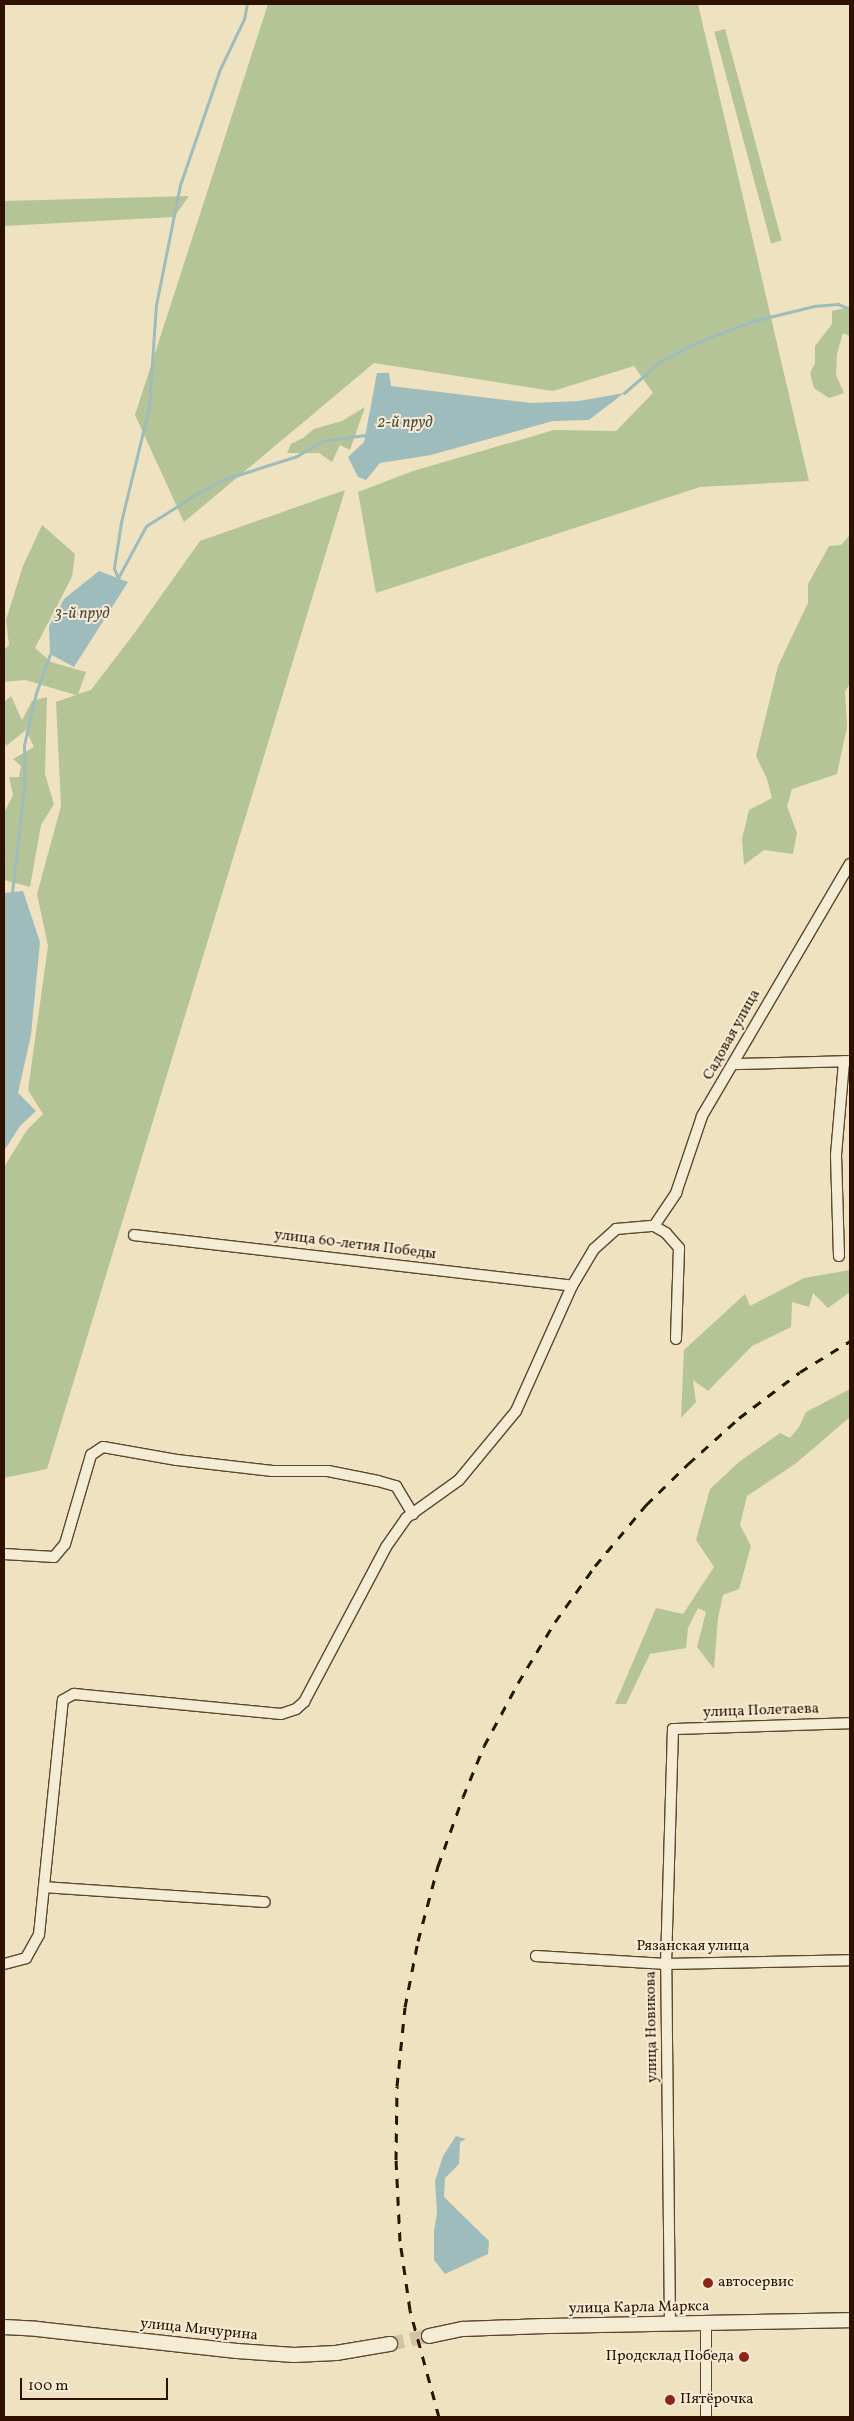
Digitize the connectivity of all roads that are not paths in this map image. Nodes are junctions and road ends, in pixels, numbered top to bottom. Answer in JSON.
{"nodes":[{"id":1,"x":850,"y":864,"type":"edge"},
{"id":2,"x":847,"y":1061,"type":"edge"},
{"id":3,"x":735,"y":1064,"type":"junction"},
{"id":4,"x":654,"y":1226,"type":"junction"},
{"id":5,"x":134,"y":1235,"type":"dead end"},
{"id":6,"x":839,"y":1256,"type":"dead end"},
{"id":7,"x":572,"y":1286,"type":"junction"},
{"id":8,"x":676,"y":1339,"type":"dead end"},
{"id":9,"x":412,"y":1514,"type":"junction"},
{"id":10,"x":4,"y":1554,"type":"edge"},
{"id":11,"x":850,"y":1723,"type":"edge"},
{"id":12,"x":673,"y":1729,"type":"joint"},
{"id":13,"x":44,"y":1887,"type":"junction"},
{"id":14,"x":264,"y":1902,"type":"dead end"},
{"id":15,"x":536,"y":1956,"type":"dead end"},
{"id":16,"x":850,"y":1960,"type":"edge"},
{"id":17,"x":4,"y":1964,"type":"edge"},
{"id":18,"x":666,"y":1964,"type":"junction"},
{"id":19,"x":850,"y":2320,"type":"edge"},
{"id":20,"x":706,"y":2324,"type":"junction"},
{"id":21,"x":670,"y":2325,"type":"junction"},
{"id":22,"x":4,"y":2328,"type":"edge"},
{"id":23,"x":429,"y":2336,"type":"tunnel mouth"},
{"id":24,"x":390,"y":2344,"type":"tunnel mouth"},
{"id":25,"x":706,"y":2417,"type":"edge"}],
"edges":[{"from":1,"to":3,"type":"street","name":"Садовая улица"},
{"from":2,"to":3,"type":"street"},
{"from":2,"to":6,"type":"street"},
{"from":3,"to":4,"type":"street","name":"Садовая улица"},
{"from":4,"to":7,"type":"street"},
{"from":4,"to":8,"type":"street"},
{"from":5,"to":7,"type":"street","name":"улица 60-летия Победы"},
{"from":7,"to":9,"type":"street"},
{"from":9,"to":10,"type":"street"},
{"from":9,"to":13,"type":"street"},
{"from":11,"to":12,"type":"street","name":"улица Полетаева"},
{"from":12,"to":18,"type":"street","name":"улица Новикова"},
{"from":13,"to":14,"type":"street"},
{"from":13,"to":17,"type":"street"},
{"from":15,"to":18,"type":"street","name":"Рязанская улица"},
{"from":16,"to":18,"type":"street","name":"Рязанская улица"},
{"from":18,"to":21,"type":"street","name":"улица Новикова"},
{"from":19,"to":20,"type":"main road","name":"улица Карла Маркса"},
{"from":20,"to":21,"type":"main road","name":"улица Карла Маркса"},
{"from":20,"to":25,"type":"street"},
{"from":21,"to":23,"type":"main road","name":"улица Карла Маркса"},
{"from":22,"to":24,"type":"main road","name":"улица Мичурина"}]}
